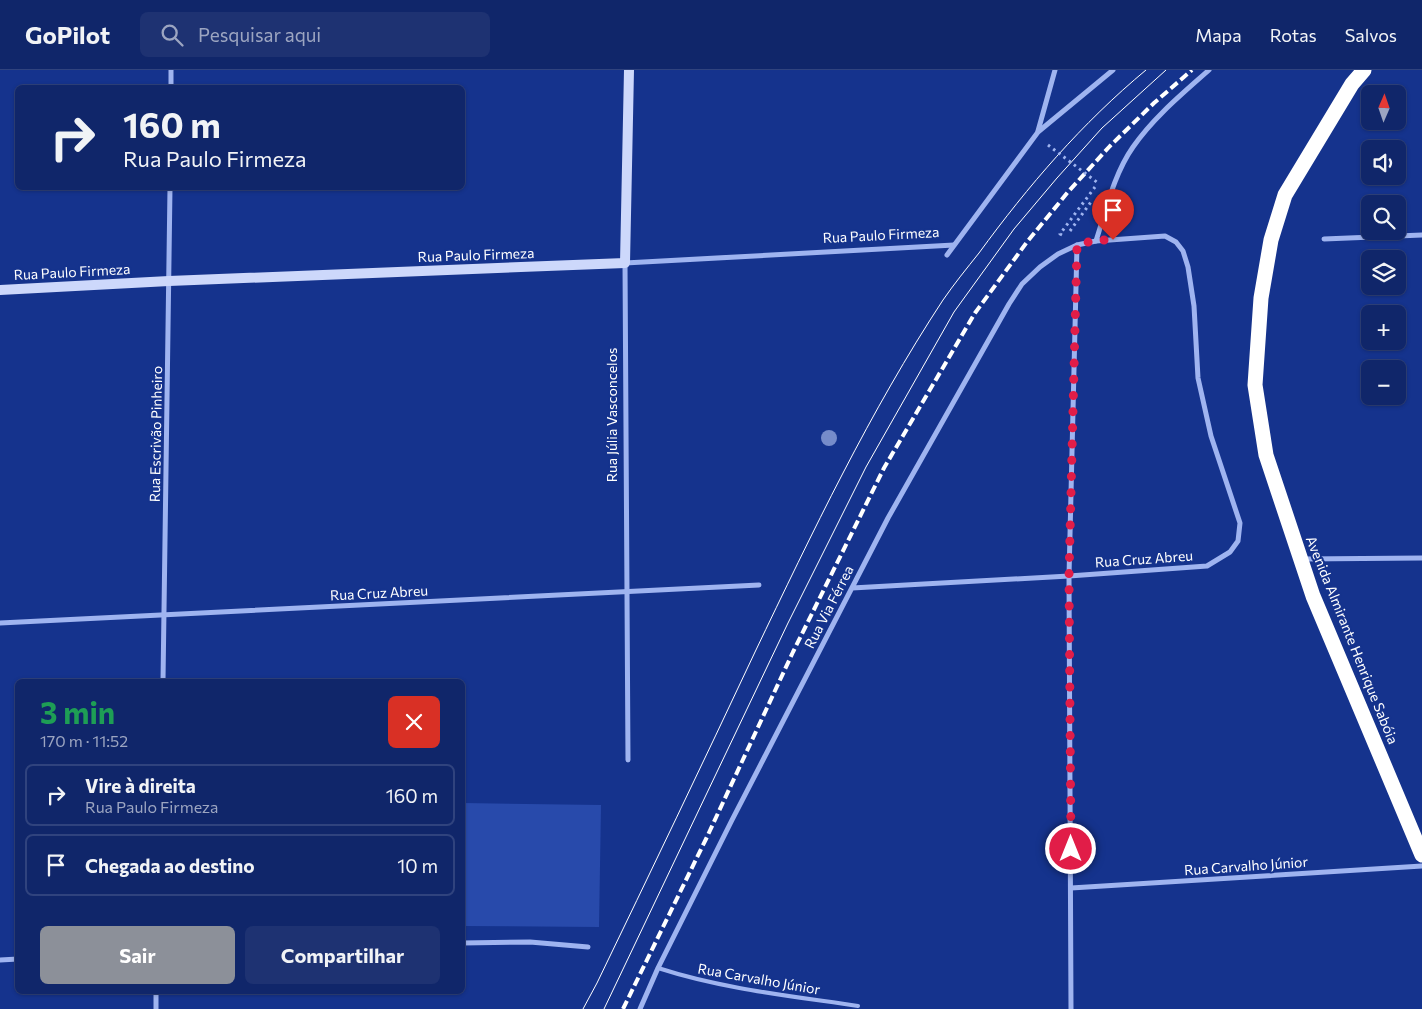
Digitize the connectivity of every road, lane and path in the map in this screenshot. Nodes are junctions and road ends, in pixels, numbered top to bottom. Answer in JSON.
{"nodes":[{"id":1,"x":171,"y":70,"type":"edge"},
{"id":2,"x":629,"y":70,"type":"edge"},
{"id":3,"x":1055,"y":70,"type":"edge"},
{"id":4,"x":1112,"y":70,"type":"edge"},
{"id":5,"x":1209,"y":70,"type":"edge"},
{"id":6,"x":1364,"y":70,"type":"edge"},
{"id":7,"x":171,"y":85,"type":"edge"},
{"id":8,"x":1038,"y":132,"type":"junction"},
{"id":9,"x":1048,"y":145,"type":"dead end"},
{"id":10,"x":170,"y":190,"type":"edge"},
{"id":11,"x":1092,"y":201,"type":"dead end"},
{"id":12,"x":1422,"y":235,"type":"edge"},
{"id":13,"x":1324,"y":239,"type":"dead end"},
{"id":14,"x":1096,"y":240,"type":"junction"},
{"id":15,"x":954,"y":245,"type":"junction"},
{"id":16,"x":1077,"y":245,"type":"junction"},
{"id":17,"x":948,"y":255,"type":"dead end"},
{"id":18,"x":625,"y":263,"type":"junction"},
{"id":19,"x":169,"y":281,"type":"junction"},
{"id":20,"x":0,"y":290,"type":"edge"},
{"id":21,"x":1422,"y":558,"type":"edge"},
{"id":22,"x":1300,"y":559,"type":"junction"},
{"id":23,"x":1069,"y":576,"type":"junction"},
{"id":24,"x":759,"y":584,"type":"dead end"},
{"id":25,"x":852,"y":588,"type":"junction"},
{"id":26,"x":627,"y":592,"type":"junction"},
{"id":27,"x":164,"y":615,"type":"junction"},
{"id":28,"x":0,"y":623,"type":"edge"},
{"id":29,"x":163,"y":679,"type":"edge"},
{"id":30,"x":628,"y":760,"type":"dead end"},
{"id":31,"x":1422,"y":855,"type":"edge"},
{"id":32,"x":1422,"y":866,"type":"edge"},
{"id":33,"x":1071,"y":888,"type":"junction"},
{"id":34,"x":465,"y":942,"type":"edge"},
{"id":35,"x":588,"y":947,"type":"dead end"},
{"id":36,"x":15,"y":959,"type":"edge"},
{"id":37,"x":0,"y":960,"type":"edge"},
{"id":38,"x":658,"y":968,"type":"junction"},
{"id":39,"x":156,"y":994,"type":"edge"},
{"id":40,"x":858,"y":1006,"type":"dead end"},
{"id":41,"x":156,"y":1009,"type":"edge"},
{"id":42,"x":640,"y":1009,"type":"edge"},
{"id":43,"x":1071,"y":1009,"type":"edge"}],
"edges":[{"from":1,"to":7,"type":"street"},
{"from":2,"to":18,"type":"street","name":"Rua Júlia Vasconcelos"},
{"from":3,"to":8,"type":"street"},
{"from":4,"to":8,"type":"street"},
{"from":5,"to":14,"type":"street"},
{"from":6,"to":22,"type":"highway","name":"Avenida Almirante Henrique Sabóia"},
{"from":8,"to":15,"type":"street"},
{"from":9,"to":11,"type":"path","bridge":true},
{"from":10,"to":19,"type":"street","name":"Rua Escrivão Pinheiro"},
{"from":12,"to":13,"type":"street"},
{"from":14,"to":16,"type":"street"},
{"from":14,"to":23,"type":"street","name":"Rua Cruz Abreu"},
{"from":15,"to":17,"type":"street"},
{"from":15,"to":18,"type":"street","name":"Rua Paulo Firmeza"},
{"from":16,"to":23,"type":"street"},
{"from":16,"to":25,"type":"street","name":"Rua Via Férrea"},
{"from":18,"to":19,"type":"street","name":"Rua Paulo Firmeza"},
{"from":18,"to":26,"type":"street","name":"Rua Júlia Vasconcelos"},
{"from":19,"to":20,"type":"street","name":"Rua Paulo Firmeza"},
{"from":19,"to":27,"type":"street","name":"Rua Escrivão Pinheiro"},
{"from":21,"to":22,"type":"street"},
{"from":22,"to":31,"type":"highway","name":"Avenida Almirante Henrique Sabóia"},
{"from":23,"to":25,"type":"street","name":"Rua Cruz Abreu"},
{"from":23,"to":33,"type":"street"},
{"from":24,"to":26,"type":"street","name":"Rua Cruz Abreu"},
{"from":25,"to":38,"type":"street","name":"Rua Via Férrea"},
{"from":26,"to":27,"type":"street","name":"Rua Cruz Abreu"},
{"from":26,"to":30,"type":"street","name":"Rua Júlia Vasconcelos"},
{"from":27,"to":28,"type":"street","name":"Rua Cruz Abreu"},
{"from":27,"to":29,"type":"street","name":"Rua Escrivão Pinheiro"},
{"from":32,"to":33,"type":"street","name":"Rua Carvalho Júnior"},
{"from":33,"to":43,"type":"street"},
{"from":34,"to":35,"type":"street"},
{"from":36,"to":37,"type":"street"},
{"from":38,"to":40,"type":"lane","name":"Rua Carvalho Júnior"},
{"from":38,"to":42,"type":"street","name":"Rua Via Férrea"},
{"from":39,"to":41,"type":"street"}]}
